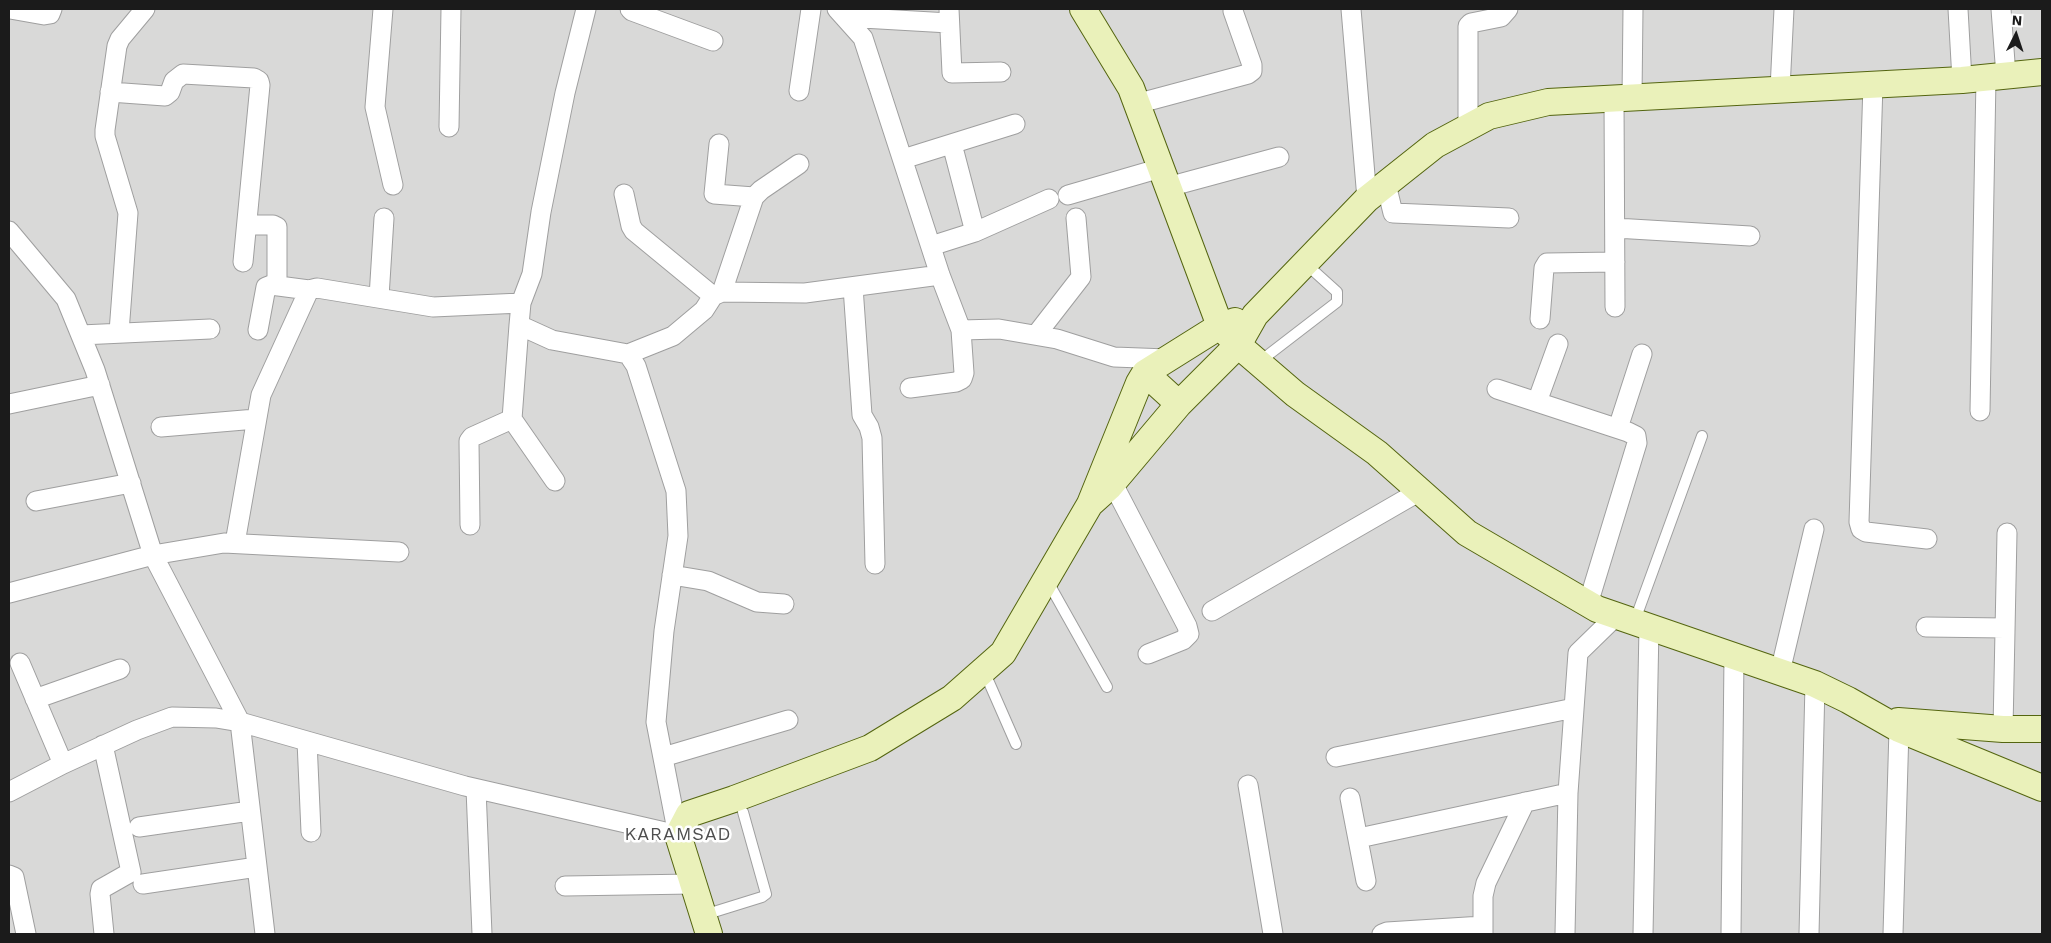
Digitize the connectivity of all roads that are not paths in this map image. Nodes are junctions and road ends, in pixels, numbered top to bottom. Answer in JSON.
{"nodes":[{"id":1,"x":10,"y":9,"type":"edge"},
{"id":2,"x":52,"y":9,"type":"edge"},
{"id":3,"x":145,"y":9,"type":"edge"},
{"id":4,"x":383,"y":9,"type":"edge"},
{"id":5,"x":451,"y":9,"type":"edge"},
{"id":6,"x":586,"y":9,"type":"edge"},
{"id":7,"x":630,"y":9,"type":"edge"},
{"id":8,"x":811,"y":9,"type":"edge"},
{"id":9,"x":1351,"y":9,"type":"edge"},
{"id":10,"x":1508,"y":9,"type":"edge"},
{"id":11,"x":1633,"y":9,"type":"edge"},
{"id":12,"x":1784,"y":9,"type":"edge"},
{"id":13,"x":1958,"y":9,"type":"edge"},
{"id":14,"x":2001,"y":9,"type":"edge"},
{"id":15,"x":1090,"y":10,"type":"edge"},
{"id":16,"x":1233,"y":11,"type":"dead end"},
{"id":17,"x":841,"y":13,"type":"edge"},
{"id":18,"x":949,"y":16,"type":"edge"},
{"id":19,"x":712,"y":41,"type":"dead end"},
{"id":20,"x":1002,"y":72,"type":"dead end"},
{"id":21,"x":2042,"y":72,"type":"edge"},
{"id":22,"x":1985,"y":78,"type":"junction"},
{"id":23,"x":1873,"y":84,"type":"junction"},
{"id":24,"x":1780,"y":89,"type":"junction"},
{"id":25,"x":110,"y":92,"type":"junction"},
{"id":26,"x":799,"y":92,"type":"dead end"},
{"id":27,"x":1623,"y":98,"type":"junction"},
{"id":28,"x":1136,"y":104,"type":"junction"},
{"id":29,"x":1015,"y":124,"type":"dead end"},
{"id":30,"x":449,"y":127,"type":"dead end"},
{"id":31,"x":1468,"y":127,"type":"junction"},
{"id":32,"x":719,"y":144,"type":"dead end"},
{"id":33,"x":952,"y":144,"type":"junction"},
{"id":34,"x":1279,"y":157,"type":"dead end"},
{"id":35,"x":903,"y":159,"type":"junction"},
{"id":36,"x":799,"y":164,"type":"dead end"},
{"id":37,"x":1164,"y":178,"type":"junction"},
{"id":38,"x":393,"y":185,"type":"dead end"},
{"id":39,"x":1376,"y":192,"type":"junction"},
{"id":40,"x":624,"y":194,"type":"dead end"},
{"id":41,"x":1068,"y":195,"type":"dead end"},
{"id":42,"x":754,"y":197,"type":"junction"},
{"id":43,"x":1049,"y":199,"type":"dead end"},
{"id":44,"x":384,"y":218,"type":"dead end"},
{"id":45,"x":1076,"y":218,"type":"dead end"},
{"id":46,"x":1509,"y":218,"type":"dead end"},
{"id":47,"x":247,"y":225,"type":"junction"},
{"id":48,"x":1615,"y":228,"type":"junction"},
{"id":49,"x":9,"y":231,"type":"edge"},
{"id":50,"x":975,"y":232,"type":"junction"},
{"id":51,"x":1750,"y":236,"type":"dead end"},
{"id":52,"x":931,"y":246,"type":"junction"},
{"id":53,"x":243,"y":262,"type":"dead end"},
{"id":54,"x":1615,"y":262,"type":"junction"},
{"id":55,"x":1306,"y":264,"type":"junction"},
{"id":56,"x":940,"y":276,"type":"junction"},
{"id":57,"x":277,"y":286,"type":"junction"},
{"id":58,"x":854,"y":286,"type":"junction"},
{"id":59,"x":309,"y":290,"type":"junction"},
{"id":60,"x":717,"y":294,"type":"junction"},
{"id":61,"x":380,"y":297,"type":"junction"},
{"id":62,"x":521,"y":303,"type":"junction"},
{"id":63,"x":1615,"y":307,"type":"dead end"},
{"id":64,"x":1255,"y":315,"type":"junction"},
{"id":65,"x":1540,"y":319,"type":"dead end"},
{"id":66,"x":519,"y":325,"type":"junction"},
{"id":67,"x":1220,"y":326,"type":"junction"},
{"id":68,"x":210,"y":329,"type":"dead end"},
{"id":69,"x":258,"y":330,"type":"dead end"},
{"id":70,"x":961,"y":330,"type":"junction"},
{"id":71,"x":119,"y":332,"type":"junction"},
{"id":72,"x":80,"y":335,"type":"junction"},
{"id":73,"x":1036,"y":335,"type":"junction"},
{"id":74,"x":1558,"y":344,"type":"dead end"},
{"id":75,"x":1238,"y":345,"type":"junction"},
{"id":76,"x":628,"y":354,"type":"junction"},
{"id":77,"x":1642,"y":354,"type":"dead end"},
{"id":78,"x":1167,"y":359,"type":"junction"},
{"id":79,"x":1258,"y":362,"type":"junction"},
{"id":80,"x":1145,"y":373,"type":"junction"},
{"id":81,"x":100,"y":385,"type":"junction"},
{"id":82,"x":910,"y":388,"type":"dead end"},
{"id":83,"x":1497,"y":389,"type":"dead end"},
{"id":84,"x":1131,"y":402,"type":"junction"},
{"id":85,"x":1537,"y":402,"type":"junction"},
{"id":86,"x":9,"y":404,"type":"edge"},
{"id":87,"x":1180,"y":404,"type":"junction"},
{"id":88,"x":1980,"y":411,"type":"dead end"},
{"id":89,"x":256,"y":419,"type":"junction"},
{"id":90,"x":512,"y":419,"type":"junction"},
{"id":91,"x":1162,"y":425,"type":"junction"},
{"id":92,"x":161,"y":427,"type":"dead end"},
{"id":93,"x":1618,"y":428,"type":"junction"},
{"id":94,"x":1702,"y":436,"type":"dead end"},
{"id":95,"x":554,"y":481,"type":"dead end"},
{"id":96,"x":1112,"y":482,"type":"junction"},
{"id":97,"x":130,"y":483,"type":"junction"},
{"id":98,"x":1420,"y":491,"type":"junction"},
{"id":99,"x":36,"y":501,"type":"dead end"},
{"id":100,"x":1090,"y":504,"type":"junction"},
{"id":101,"x":470,"y":525,"type":"dead end"},
{"id":102,"x":1814,"y":529,"type":"dead end"},
{"id":103,"x":2007,"y":534,"type":"dead end"},
{"id":104,"x":1927,"y":539,"type":"dead end"},
{"id":105,"x":235,"y":543,"type":"junction"},
{"id":106,"x":399,"y":552,"type":"dead end"},
{"id":107,"x":153,"y":555,"type":"junction"},
{"id":108,"x":875,"y":564,"type":"dead end"},
{"id":109,"x":672,"y":575,"type":"junction"},
{"id":110,"x":1046,"y":578,"type":"junction"},
{"id":111,"x":9,"y":593,"type":"edge"},
{"id":112,"x":784,"y":604,"type":"dead end"},
{"id":113,"x":1588,"y":604,"type":"junction"},
{"id":114,"x":1212,"y":611,"type":"dead end"},
{"id":115,"x":1633,"y":622,"type":"junction"},
{"id":116,"x":1926,"y":626,"type":"dead end"},
{"id":117,"x":2005,"y":628,"type":"junction"},
{"id":118,"x":1148,"y":654,"type":"dead end"},
{"id":119,"x":1734,"y":656,"type":"junction"},
{"id":120,"x":20,"y":663,"type":"dead end"},
{"id":121,"x":120,"y":669,"type":"dead end"},
{"id":122,"x":983,"y":670,"type":"junction"},
{"id":123,"x":1780,"y":672,"type":"junction"},
{"id":124,"x":1815,"y":684,"type":"junction"},
{"id":125,"x":1107,"y":687,"type":"dead end"},
{"id":126,"x":35,"y":699,"type":"junction"},
{"id":127,"x":1574,"y":708,"type":"junction"},
{"id":128,"x":788,"y":720,"type":"dead end"},
{"id":129,"x":240,"y":722,"type":"junction"},
{"id":130,"x":1891,"y":724,"type":"junction"},
{"id":131,"x":2004,"y":729,"type":"junction"},
{"id":132,"x":2042,"y":729,"type":"edge"},
{"id":133,"x":307,"y":741,"type":"junction"},
{"id":134,"x":1016,"y":744,"type":"dead end"},
{"id":135,"x":103,"y":745,"type":"junction"},
{"id":136,"x":662,"y":756,"type":"junction"},
{"id":137,"x":1336,"y":757,"type":"dead end"},
{"id":138,"x":63,"y":764,"type":"junction"},
{"id":139,"x":1248,"y":784,"type":"dead end"},
{"id":140,"x":2042,"y":788,"type":"edge"},
{"id":141,"x":476,"y":789,"type":"junction"},
{"id":142,"x":9,"y":792,"type":"edge"},
{"id":143,"x":1568,"y":793,"type":"junction"},
{"id":144,"x":1350,"y":798,"type":"dead end"},
{"id":145,"x":1525,"y":802,"type":"junction"},
{"id":146,"x":250,"y":811,"type":"junction"},
{"id":147,"x":742,"y":812,"type":"dead end"},
{"id":148,"x":139,"y":827,"type":"dead end"},
{"id":149,"x":311,"y":832,"type":"dead end"},
{"id":150,"x":678,"y":835,"type":"junction"},
{"id":151,"x":1359,"y":838,"type":"junction"},
{"id":152,"x":257,"y":867,"type":"junction"},
{"id":153,"x":9,"y":875,"type":"edge"},
{"id":154,"x":1366,"y":881,"type":"dead end"},
{"id":155,"x":143,"y":884,"type":"dead end"},
{"id":156,"x":693,"y":884,"type":"junction"},
{"id":157,"x":565,"y":886,"type":"dead end"},
{"id":158,"x":706,"y":925,"type":"edge"},
{"id":159,"x":1483,"y":930,"type":"edge"},
{"id":160,"x":26,"y":934,"type":"edge"},
{"id":161,"x":104,"y":934,"type":"edge"},
{"id":162,"x":265,"y":934,"type":"edge"},
{"id":163,"x":482,"y":934,"type":"edge"},
{"id":164,"x":1273,"y":934,"type":"edge"},
{"id":165,"x":1382,"y":934,"type":"edge"},
{"id":166,"x":1565,"y":934,"type":"edge"},
{"id":167,"x":1643,"y":934,"type":"edge"},
{"id":168,"x":1731,"y":934,"type":"edge"},
{"id":169,"x":1809,"y":934,"type":"edge"},
{"id":170,"x":1893,"y":934,"type":"edge"}],
"edges":[{"from":1,"to":2,"type":"street"},
{"from":3,"to":25,"type":"street"},
{"from":4,"to":38,"type":"street"},
{"from":5,"to":30,"type":"street"},
{"from":6,"to":62,"type":"street"},
{"from":7,"to":19,"type":"street"},
{"from":8,"to":26,"type":"street"},
{"from":9,"to":39,"type":"street"},
{"from":10,"to":31,"type":"street"},
{"from":11,"to":27,"type":"street"},
{"from":12,"to":24,"type":"street"},
{"from":13,"to":22,"type":"street"},
{"from":14,"to":22,"type":"street"},
{"from":15,"to":28,"type":"street"},
{"from":16,"to":28,"type":"street"},
{"from":17,"to":18,"type":"street"},
{"from":17,"to":35,"type":"street"},
{"from":18,"to":20,"type":"street"},
{"from":21,"to":22,"type":"street"},
{"from":22,"to":23,"type":"street"},
{"from":22,"to":88,"type":"street"},
{"from":23,"to":24,"type":"street"},
{"from":23,"to":104,"type":"street"},
{"from":24,"to":27,"type":"street"},
{"from":25,"to":47,"type":"street"},
{"from":25,"to":71,"type":"street"},
{"from":27,"to":31,"type":"street"},
{"from":27,"to":48,"type":"street"},
{"from":28,"to":37,"type":"street"},
{"from":29,"to":33,"type":"street"},
{"from":31,"to":39,"type":"street"},
{"from":32,"to":42,"type":"street"},
{"from":33,"to":35,"type":"street"},
{"from":33,"to":50,"type":"street"},
{"from":34,"to":37,"type":"street"},
{"from":35,"to":52,"type":"street"},
{"from":36,"to":42,"type":"street"},
{"from":37,"to":41,"type":"street"},
{"from":37,"to":67,"type":"street"},
{"from":39,"to":46,"type":"street"},
{"from":39,"to":55,"type":"street"},
{"from":40,"to":60,"type":"street"},
{"from":42,"to":60,"type":"street"},
{"from":43,"to":50,"type":"street"},
{"from":44,"to":61,"type":"street"},
{"from":45,"to":73,"type":"street"},
{"from":47,"to":53,"type":"street"},
{"from":47,"to":57,"type":"street"},
{"from":48,"to":51,"type":"street"},
{"from":48,"to":54,"type":"street"},
{"from":49,"to":72,"type":"street"},
{"from":50,"to":52,"type":"street"},
{"from":52,"to":56,"type":"street"},
{"from":54,"to":63,"type":"street"},
{"from":54,"to":65,"type":"street"},
{"from":55,"to":64,"type":"street"},
{"from":55,"to":79,"type":"lane"},
{"from":56,"to":58,"type":"street"},
{"from":56,"to":70,"type":"street"},
{"from":57,"to":59,"type":"street"},
{"from":57,"to":69,"type":"street"},
{"from":58,"to":60,"type":"street"},
{"from":58,"to":108,"type":"street"},
{"from":59,"to":61,"type":"street"},
{"from":59,"to":89,"type":"street"},
{"from":60,"to":76,"type":"street"},
{"from":61,"to":62,"type":"street"},
{"from":62,"to":66,"type":"street"},
{"from":64,"to":67,"type":"street"},
{"from":64,"to":75,"type":"street"},
{"from":66,"to":76,"type":"street"},
{"from":66,"to":90,"type":"street"},
{"from":67,"to":75,"type":"street"},
{"from":67,"to":78,"type":"street"},
{"from":68,"to":71,"type":"street"},
{"from":70,"to":73,"type":"street"},
{"from":70,"to":82,"type":"street"},
{"from":71,"to":72,"type":"street"},
{"from":72,"to":81,"type":"street"},
{"from":73,"to":78,"type":"street"},
{"from":74,"to":85,"type":"street"},
{"from":75,"to":79,"type":"street"},
{"from":75,"to":87,"type":"street"},
{"from":76,"to":109,"type":"street"},
{"from":77,"to":93,"type":"street"},
{"from":78,"to":80,"type":"street"},
{"from":79,"to":98,"type":"street"},
{"from":80,"to":84,"type":"street"},
{"from":80,"to":87,"type":"street"},
{"from":81,"to":86,"type":"street"},
{"from":81,"to":97,"type":"street"},
{"from":83,"to":85,"type":"street"},
{"from":84,"to":91,"type":"street"},
{"from":84,"to":100,"type":"street"},
{"from":85,"to":93,"type":"street"},
{"from":87,"to":91,"type":"street"},
{"from":89,"to":92,"type":"street"},
{"from":89,"to":105,"type":"street"},
{"from":90,"to":95,"type":"street"},
{"from":90,"to":101,"type":"street"},
{"from":91,"to":96,"type":"street"},
{"from":93,"to":113,"type":"street"},
{"from":94,"to":115,"type":"lane"},
{"from":96,"to":100,"type":"street"},
{"from":96,"to":118,"type":"street"},
{"from":97,"to":99,"type":"street"},
{"from":97,"to":107,"type":"street"},
{"from":98,"to":113,"type":"street"},
{"from":98,"to":114,"type":"street"},
{"from":100,"to":110,"type":"street"},
{"from":102,"to":123,"type":"street"},
{"from":103,"to":117,"type":"street"},
{"from":105,"to":106,"type":"street"},
{"from":105,"to":107,"type":"street"},
{"from":107,"to":111,"type":"street"},
{"from":107,"to":129,"type":"street"},
{"from":109,"to":112,"type":"street"},
{"from":109,"to":136,"type":"street"},
{"from":110,"to":122,"type":"street"},
{"from":110,"to":125,"type":"lane"},
{"from":113,"to":115,"type":"street"},
{"from":115,"to":119,"type":"street"},
{"from":115,"to":127,"type":"street"},
{"from":115,"to":167,"type":"street"},
{"from":116,"to":117,"type":"street"},
{"from":117,"to":131,"type":"street"},
{"from":119,"to":123,"type":"street"},
{"from":119,"to":168,"type":"street"},
{"from":120,"to":126,"type":"street"},
{"from":121,"to":126,"type":"street"},
{"from":122,"to":134,"type":"lane"},
{"from":122,"to":150,"type":"street"},
{"from":123,"to":124,"type":"street"},
{"from":124,"to":130,"type":"street"},
{"from":124,"to":169,"type":"street"},
{"from":126,"to":138,"type":"street"},
{"from":127,"to":137,"type":"street"},
{"from":127,"to":143,"type":"street"},
{"from":128,"to":136,"type":"street"},
{"from":129,"to":133,"type":"street"},
{"from":129,"to":135,"type":"street"},
{"from":129,"to":146,"type":"street"},
{"from":130,"to":131,"type":"street"},
{"from":130,"to":140,"type":"street"},
{"from":130,"to":170,"type":"street"},
{"from":131,"to":132,"type":"street"},
{"from":133,"to":141,"type":"street"},
{"from":133,"to":149,"type":"street"},
{"from":135,"to":138,"type":"street"},
{"from":135,"to":161,"type":"street"},
{"from":136,"to":150,"type":"street"},
{"from":138,"to":142,"type":"street"},
{"from":139,"to":164,"type":"street"},
{"from":141,"to":150,"type":"street"},
{"from":141,"to":163,"type":"street"},
{"from":143,"to":145,"type":"street"},
{"from":143,"to":166,"type":"street"},
{"from":144,"to":151,"type":"street"},
{"from":145,"to":151,"type":"street"},
{"from":145,"to":159,"type":"street"},
{"from":146,"to":148,"type":"street"},
{"from":146,"to":152,"type":"street"},
{"from":147,"to":158,"type":"lane"},
{"from":150,"to":156,"type":"street"},
{"from":151,"to":154,"type":"street"},
{"from":152,"to":155,"type":"street"},
{"from":152,"to":162,"type":"street"},
{"from":153,"to":160,"type":"street"},
{"from":156,"to":157,"type":"street"},
{"from":156,"to":158,"type":"street"},
{"from":159,"to":165,"type":"street"}]}
